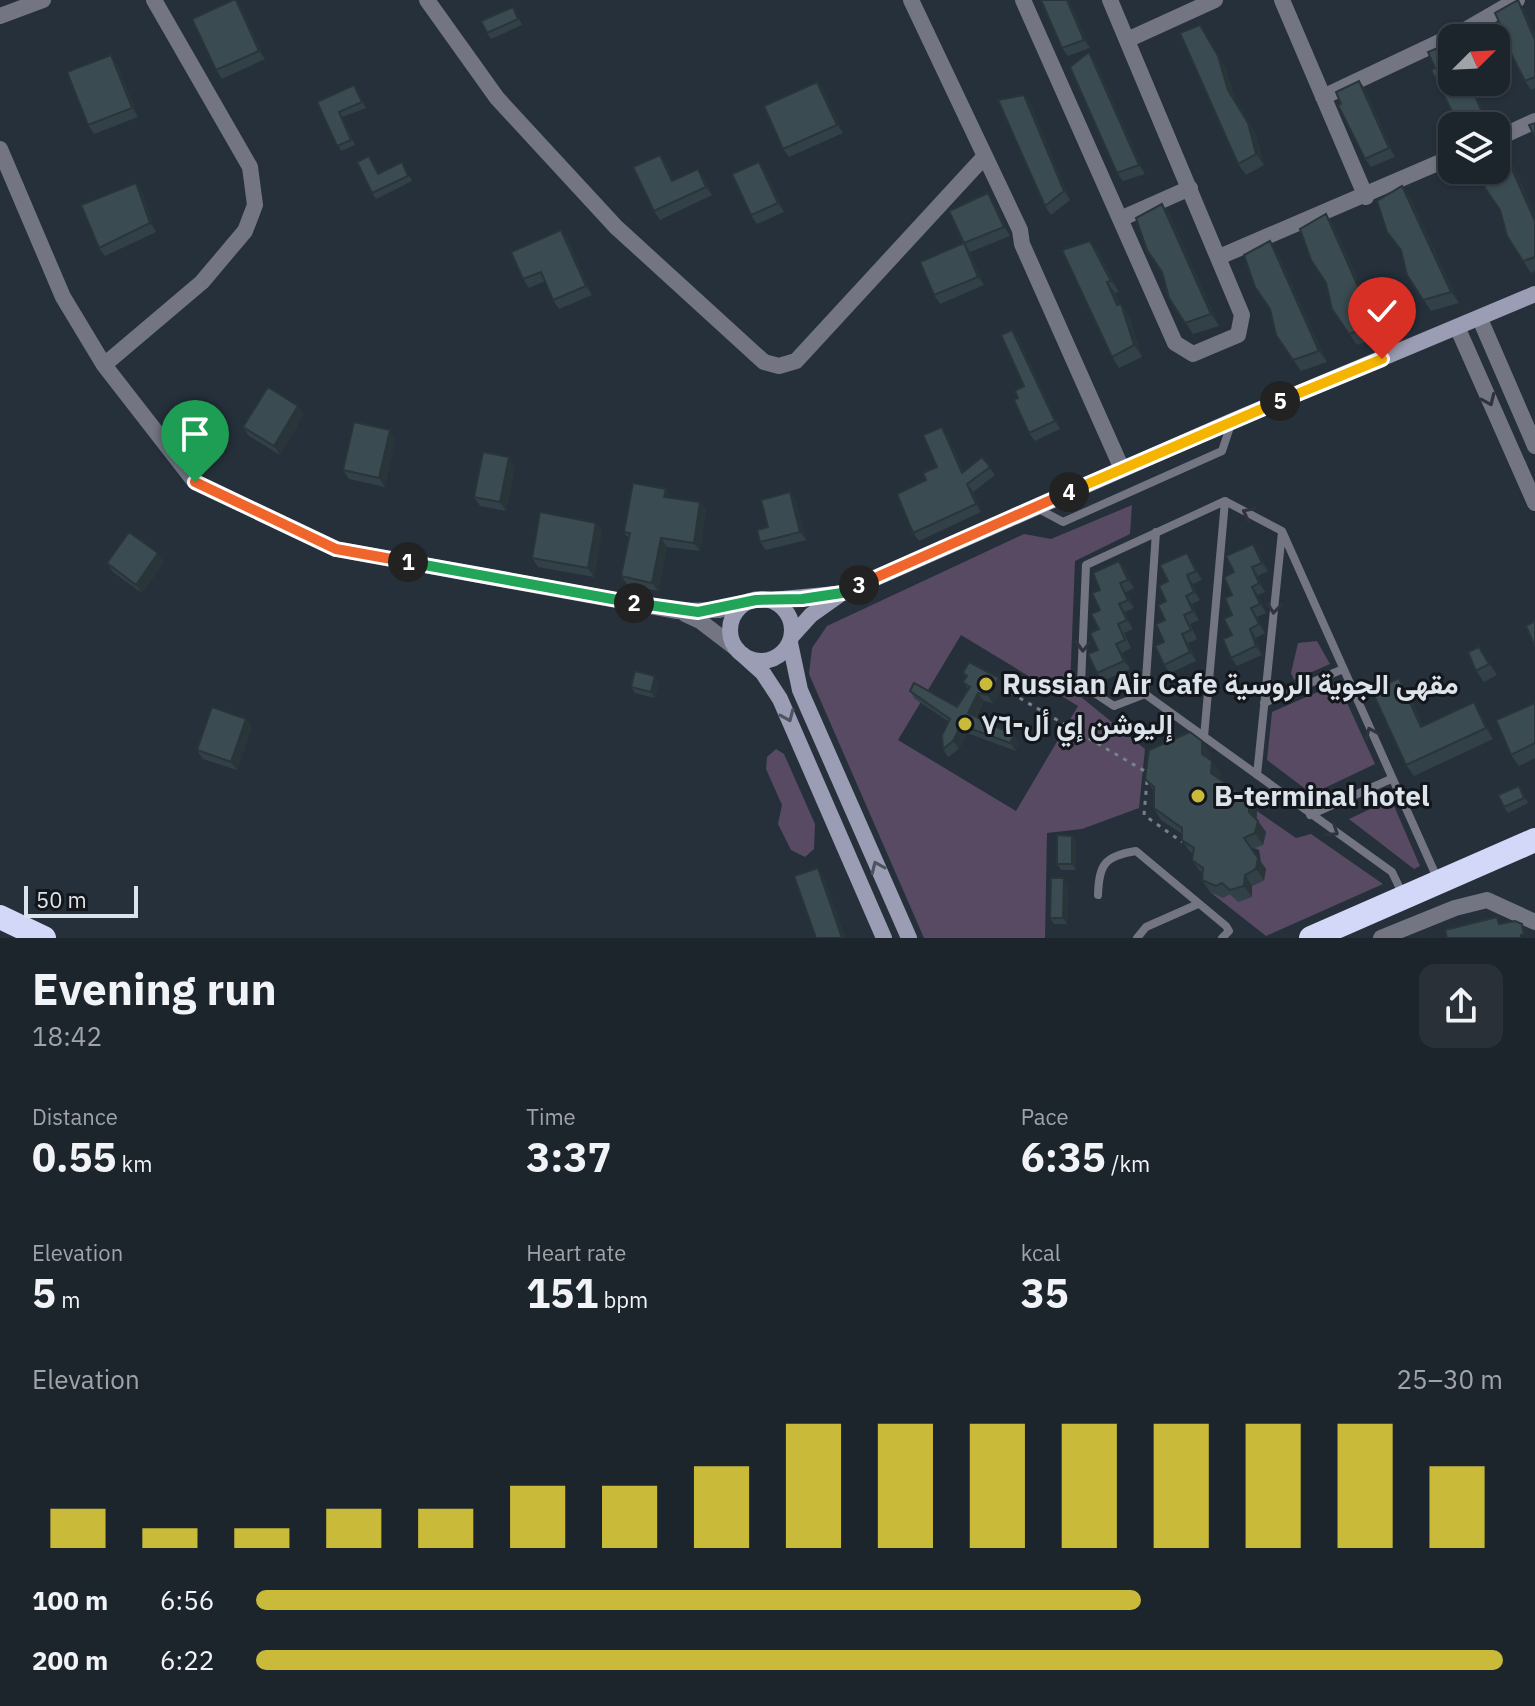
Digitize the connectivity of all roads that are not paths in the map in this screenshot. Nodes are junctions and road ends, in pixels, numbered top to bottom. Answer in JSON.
{"nodes":[{"id":1,"x":43,"y":0,"type":"edge"},
{"id":2,"x":154,"y":0,"type":"edge"},
{"id":3,"x":427,"y":0,"type":"edge"},
{"id":4,"x":911,"y":0,"type":"edge"},
{"id":5,"x":1023,"y":0,"type":"edge"},
{"id":6,"x":1110,"y":0,"type":"edge"},
{"id":7,"x":1215,"y":0,"type":"edge"},
{"id":8,"x":1282,"y":0,"type":"edge"},
{"id":9,"x":1517,"y":0,"type":"edge"},
{"id":10,"x":0,"y":16,"type":"edge"},
{"id":11,"x":1127,"y":40,"type":"junction"},
{"id":12,"x":1323,"y":97,"type":"junction"},
{"id":13,"x":1535,"y":121,"type":"edge"},
{"id":14,"x":1510,"y":133,"type":"edge"},
{"id":15,"x":0,"y":149,"type":"edge"},
{"id":16,"x":985,"y":156,"type":"junction"},
{"id":17,"x":1438,"y":164,"type":"edge"},
{"id":18,"x":1190,"y":188,"type":"junction"},
{"id":19,"x":1366,"y":197,"type":"junction"},
{"id":20,"x":1120,"y":219,"type":"junction"},
{"id":21,"x":1219,"y":257,"type":"junction"},
{"id":22,"x":1535,"y":294,"type":"edge"},
{"id":23,"x":1480,"y":319,"type":"junction"},
{"id":24,"x":1458,"y":329,"type":"junction"},
{"id":25,"x":104,"y":365,"type":"junction"},
{"id":26,"x":1232,"y":421,"type":"junction"},
{"id":27,"x":1535,"y":446,"type":"edge"},
{"id":28,"x":1122,"y":469,"type":"junction"},
{"id":29,"x":1225,"y":501,"type":"junction"},
{"id":30,"x":1535,"y":503,"type":"edge"},
{"id":31,"x":1034,"y":506,"type":"junction"},
{"id":32,"x":1282,"y":531,"type":"junction"},
{"id":33,"x":1156,"y":532,"type":"junction"},
{"id":34,"x":842,"y":593,"type":"junction"},
{"id":35,"x":756,"y":600,"type":"junction"},
{"id":36,"x":676,"y":611,"type":"junction"},
{"id":37,"x":791,"y":640,"type":"junction"},
{"id":38,"x":740,"y":652,"type":"junction"},
{"id":39,"x":1343,"y":669,"type":"junction"},
{"id":40,"x":1145,"y":694,"type":"junction"},
{"id":41,"x":1264,"y":703,"type":"junction"},
{"id":42,"x":1204,"y":737,"type":"junction"},
{"id":43,"x":1257,"y":775,"type":"junction"},
{"id":44,"x":1391,"y":779,"type":"junction"},
{"id":45,"x":1310,"y":815,"type":"junction"},
{"id":46,"x":1535,"y":840,"type":"edge"},
{"id":47,"x":1438,"y":881,"type":"junction"},
{"id":48,"x":1098,"y":895,"type":"dead end"},
{"id":49,"x":1404,"y":896,"type":"junction"},
{"id":50,"x":1198,"y":904,"type":"junction"},
{"id":51,"x":0,"y":918,"type":"edge"},
{"id":52,"x":1535,"y":922,"type":"edge"},
{"id":53,"x":1417,"y":931,"type":"edge"},
{"id":54,"x":19,"y":938,"type":"edge"},
{"id":55,"x":44,"y":938,"type":"edge"},
{"id":56,"x":884,"y":938,"type":"edge"},
{"id":57,"x":909,"y":938,"type":"edge"},
{"id":58,"x":1137,"y":938,"type":"edge"},
{"id":59,"x":1222,"y":938,"type":"edge"},
{"id":60,"x":1311,"y":938,"type":"edge"},
{"id":61,"x":1381,"y":938,"type":"edge"}],
"edges":[{"from":1,"to":10,"type":"street"},
{"from":2,"to":25,"type":"street"},
{"from":3,"to":16,"type":"street"},
{"from":4,"to":16,"type":"street"},
{"from":5,"to":20,"type":"street"},
{"from":6,"to":11,"type":"street"},
{"from":7,"to":11,"type":"street"},
{"from":8,"to":12,"type":"street"},
{"from":9,"to":12,"type":"street"},
{"from":11,"to":18,"type":"street"},
{"from":12,"to":19,"type":"street"},
{"from":13,"to":14,"type":"street"},
{"from":15,"to":25,"type":"street"},
{"from":16,"to":28,"type":"street"},
{"from":17,"to":19,"type":"street"},
{"from":18,"to":20,"type":"street"},
{"from":18,"to":21,"type":"street"},
{"from":19,"to":21,"type":"street"},
{"from":20,"to":21,"type":"street"},
{"from":22,"to":23,"type":"street"},
{"from":23,"to":24,"type":"street"},
{"from":23,"to":27,"type":"street"},
{"from":24,"to":26,"type":"street"},
{"from":24,"to":30,"type":"street","one_way":true},
{"from":25,"to":36,"type":"street"},
{"from":26,"to":28,"type":"street"},
{"from":26,"to":31,"type":"lane"},
{"from":28,"to":31,"type":"street"},
{"from":32,"to":29,"type":"lane","one_way":true},
{"from":29,"to":33,"type":"lane"},
{"from":29,"to":42,"type":"lane"},
{"from":31,"to":34,"type":"street"},
{"from":32,"to":39,"type":"lane"},
{"from":32,"to":41,"type":"lane","one_way":true},
{"from":33,"to":40,"type":"lane"},
{"from":33,"to":40,"type":"lane","one_way":true},
{"from":34,"to":35,"type":"street"},
{"from":34,"to":37,"type":"street"},
{"from":35,"to":36,"type":"street"},
{"from":35,"to":37,"type":"street"},
{"from":35,"to":38,"type":"street"},
{"from":36,"to":38,"type":"street"},
{"from":37,"to":38,"type":"street"},
{"from":57,"to":37,"type":"street","one_way":true},
{"from":38,"to":56,"type":"street","one_way":true},
{"from":39,"to":41,"type":"lane"},
{"from":44,"to":39,"type":"lane","one_way":true},
{"from":40,"to":42,"type":"lane"},
{"from":41,"to":43,"type":"lane"},
{"from":42,"to":43,"type":"lane"},
{"from":43,"to":45,"type":"lane"},
{"from":44,"to":45,"type":"lane"},
{"from":44,"to":47,"type":"lane"},
{"from":45,"to":49,"type":"lane","one_way":true},
{"from":46,"to":47,"type":"highway"},
{"from":47,"to":49,"type":"highway"},
{"from":48,"to":50,"type":"lane"},
{"from":49,"to":60,"type":"highway"},
{"from":50,"to":58,"type":"lane"},
{"from":50,"to":59,"type":"lane"},
{"from":51,"to":54,"type":"street"},
{"from":51,"to":55,"type":"highway"},
{"from":52,"to":53,"type":"street"},
{"from":53,"to":61,"type":"street"}]}
